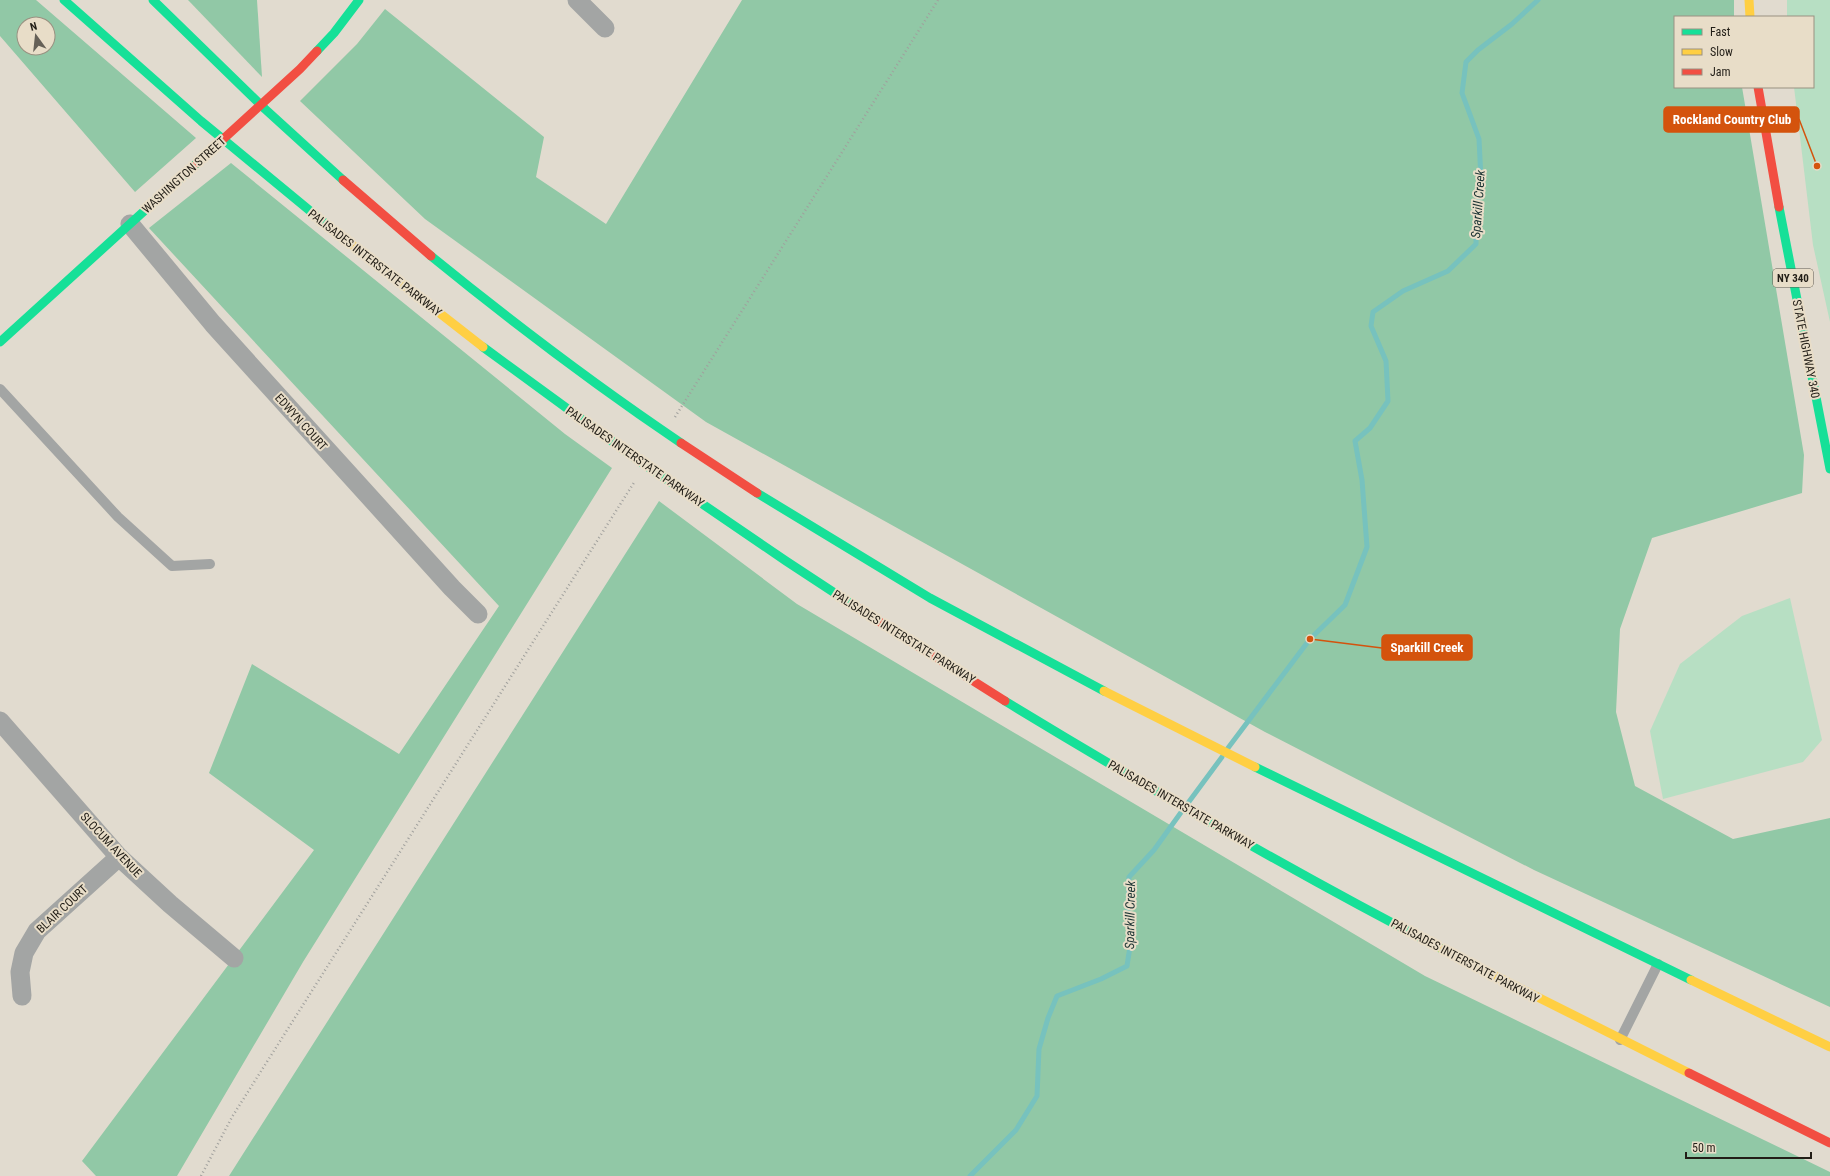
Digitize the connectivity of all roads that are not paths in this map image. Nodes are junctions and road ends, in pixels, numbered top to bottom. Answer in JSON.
{"nodes":[{"id":1,"x":64,"y":0,"type":"edge"},
{"id":2,"x":153,"y":0,"type":"edge"},
{"id":3,"x":359,"y":0,"type":"edge"},
{"id":4,"x":577,"y":0,"type":"edge"},
{"id":5,"x":1750,"y":0,"type":"edge"},
{"id":6,"x":1750,"y":16,"type":"edge"},
{"id":7,"x":605,"y":28,"type":"dead end"},
{"id":8,"x":1758,"y":88,"type":"edge"},
{"id":9,"x":130,"y":224,"type":"junction"},
{"id":10,"x":0,"y":342,"type":"edge"},
{"id":11,"x":0,"y":389,"type":"edge"},
{"id":12,"x":1830,"y":469,"type":"edge"},
{"id":13,"x":210,"y":564,"type":"dead end"},
{"id":14,"x":478,"y":614,"type":"dead end"},
{"id":15,"x":0,"y":721,"type":"edge"},
{"id":16,"x":119,"y":857,"type":"junction"},
{"id":17,"x":234,"y":958,"type":"dead end"},
{"id":18,"x":1658,"y":964,"type":"junction"},
{"id":19,"x":22,"y":996,"type":"dead end"},
{"id":20,"x":1620,"y":1040,"type":"junction"},
{"id":21,"x":1830,"y":1047,"type":"edge"},
{"id":22,"x":1830,"y":1143,"type":"edge"}],
"edges":[{"from":1,"to":20,"type":"main road","name":"PALISADES INTERSTATE PARKWAY"},
{"from":2,"to":18,"type":"main road"},
{"from":3,"to":9,"type":"main road","name":"WASHINGTON STREET"},
{"from":4,"to":7,"type":"street"},
{"from":5,"to":6,"type":"main road"},
{"from":8,"to":12,"type":"main road","name":"STATE HIGHWAY 340","number":"NY 340"},
{"from":9,"to":10,"type":"main road","name":"WASHINGTON STREET"},
{"from":9,"to":14,"type":"street","name":"EDWYN COURT"},
{"from":11,"to":13,"type":"lane"},
{"from":15,"to":16,"type":"street","name":"SLOCUM AVENUE"},
{"from":16,"to":17,"type":"street","name":"SLOCUM AVENUE"},
{"from":16,"to":19,"type":"street","name":"BLAIR COURT"},
{"from":18,"to":20,"type":"lane"},
{"from":18,"to":21,"type":"main road"},
{"from":20,"to":22,"type":"main road","name":"PALISADES INTERSTATE PARKWAY"}]}
